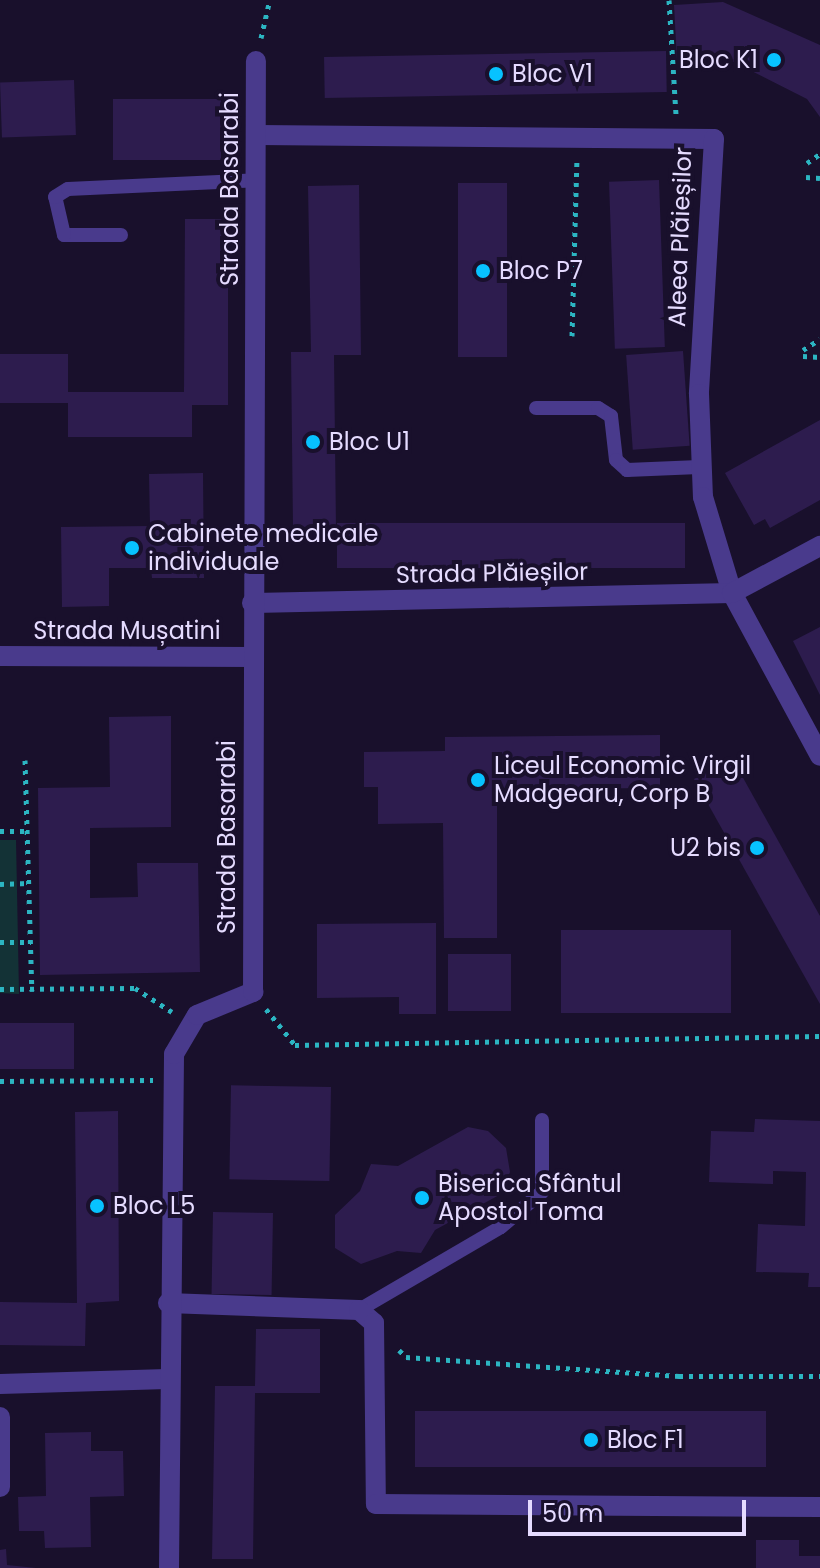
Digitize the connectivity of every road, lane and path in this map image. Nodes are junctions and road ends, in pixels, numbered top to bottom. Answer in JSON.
{"nodes":[{"id":1,"x":270,"y":0,"type":"edge"},
{"id":2,"x":669,"y":0,"type":"edge"},
{"id":3,"x":256,"y":61,"type":"joint"},
{"id":4,"x":258,"y":135,"type":"junction"},
{"id":5,"x":578,"y":136,"type":"junction"},
{"id":6,"x":678,"y":138,"type":"junction"},
{"id":7,"x":820,"y":154,"type":"edge"},
{"id":8,"x":807,"y":163,"type":"dead end"},
{"id":9,"x":806,"y":177,"type":"dead end"},
{"id":10,"x":820,"y":178,"type":"edge"},
{"id":11,"x":258,"y":180,"type":"junction"},
{"id":12,"x":121,"y":235,"type":"dead end"},
{"id":13,"x":572,"y":336,"type":"dead end"},
{"id":14,"x":820,"y":339,"type":"edge"},
{"id":15,"x":820,"y":357,"type":"edge"},
{"id":16,"x":536,"y":408,"type":"dead end"},
{"id":17,"x":699,"y":467,"type":"junction"},
{"id":18,"x":820,"y":546,"type":"edge"},
{"id":19,"x":732,"y":593,"type":"junction"},
{"id":20,"x":252,"y":603,"type":"junction"},
{"id":21,"x":0,"y":656,"type":"edge"},
{"id":22,"x":254,"y":657,"type":"junction"},
{"id":23,"x":820,"y":756,"type":"edge"},
{"id":24,"x":25,"y":760,"type":"dead end"},
{"id":25,"x":0,"y":831,"type":"edge"},
{"id":26,"x":27,"y":831,"type":"junction"},
{"id":27,"x":29,"y":883,"type":"junction"},
{"id":28,"x":0,"y":884,"type":"edge"},
{"id":29,"x":0,"y":942,"type":"edge"},
{"id":30,"x":31,"y":942,"type":"junction"},
{"id":31,"x":0,"y":989,"type":"edge"},
{"id":32,"x":32,"y":991,"type":"junction"},
{"id":33,"x":253,"y":992,"type":"junction"},
{"id":34,"x":187,"y":1024,"type":"junction"},
{"id":35,"x":820,"y":1036,"type":"edge"},
{"id":36,"x":174,"y":1080,"type":"junction"},
{"id":37,"x":0,"y":1081,"type":"edge"},
{"id":38,"x":542,"y":1120,"type":"dead end"},
{"id":39,"x":168,"y":1303,"type":"junction"},
{"id":40,"x":367,"y":1316,"type":"junction"},
{"id":41,"x":820,"y":1376,"type":"edge"},
{"id":42,"x":167,"y":1379,"type":"junction"},
{"id":43,"x":0,"y":1384,"type":"edge"},
{"id":44,"x":0,"y":1417,"type":"edge"},
{"id":45,"x":0,"y":1487,"type":"edge"},
{"id":46,"x":820,"y":1507,"type":"edge"},
{"id":47,"x":169,"y":1568,"type":"edge"}],
"edges":[{"from":1,"to":3,"type":"path"},
{"from":2,"to":6,"type":"path"},
{"from":3,"to":4,"type":"street","name":"Strada Basarabi"},
{"from":4,"to":5,"type":"street","name":"Aleea Plăieșilor"},
{"from":4,"to":11,"type":"street","name":"Strada Basarabi"},
{"from":5,"to":6,"type":"street","name":"Aleea Plăieșilor"},
{"from":5,"to":13,"type":"path"},
{"from":6,"to":17,"type":"street","name":"Aleea Plăieșilor"},
{"from":7,"to":8,"type":"path"},
{"from":9,"to":10,"type":"path"},
{"from":11,"to":12,"type":"lane"},
{"from":11,"to":20,"type":"street","name":"Strada Basarabi"},
{"from":14,"to":15,"type":"path"},
{"from":16,"to":17,"type":"lane"},
{"from":17,"to":19,"type":"street","name":"Aleea Plăieșilor"},
{"from":18,"to":19,"type":"street","name":"Strada Plăieșilor"},
{"from":19,"to":20,"type":"street","name":"Strada Plăieșilor"},
{"from":19,"to":23,"type":"street"},
{"from":20,"to":22,"type":"street","name":"Strada Basarabi"},
{"from":21,"to":22,"type":"street","name":"Strada Mușatini"},
{"from":22,"to":33,"type":"street","name":"Strada Basarabi"},
{"from":24,"to":26,"type":"path"},
{"from":25,"to":26,"type":"path"},
{"from":26,"to":27,"type":"path"},
{"from":27,"to":28,"type":"path"},
{"from":27,"to":30,"type":"path"},
{"from":29,"to":30,"type":"path"},
{"from":30,"to":32,"type":"path"},
{"from":31,"to":32,"type":"path"},
{"from":32,"to":34,"type":"path"},
{"from":33,"to":34,"type":"street"},
{"from":33,"to":35,"type":"path"},
{"from":34,"to":36,"type":"street"},
{"from":36,"to":37,"type":"path"},
{"from":36,"to":39,"type":"street"},
{"from":38,"to":40,"type":"lane"},
{"from":39,"to":40,"type":"street"},
{"from":39,"to":42,"type":"street"},
{"from":40,"to":41,"type":"path"},
{"from":40,"to":46,"type":"street"},
{"from":42,"to":43,"type":"street"},
{"from":42,"to":47,"type":"street"},
{"from":44,"to":45,"type":"street"}]}
